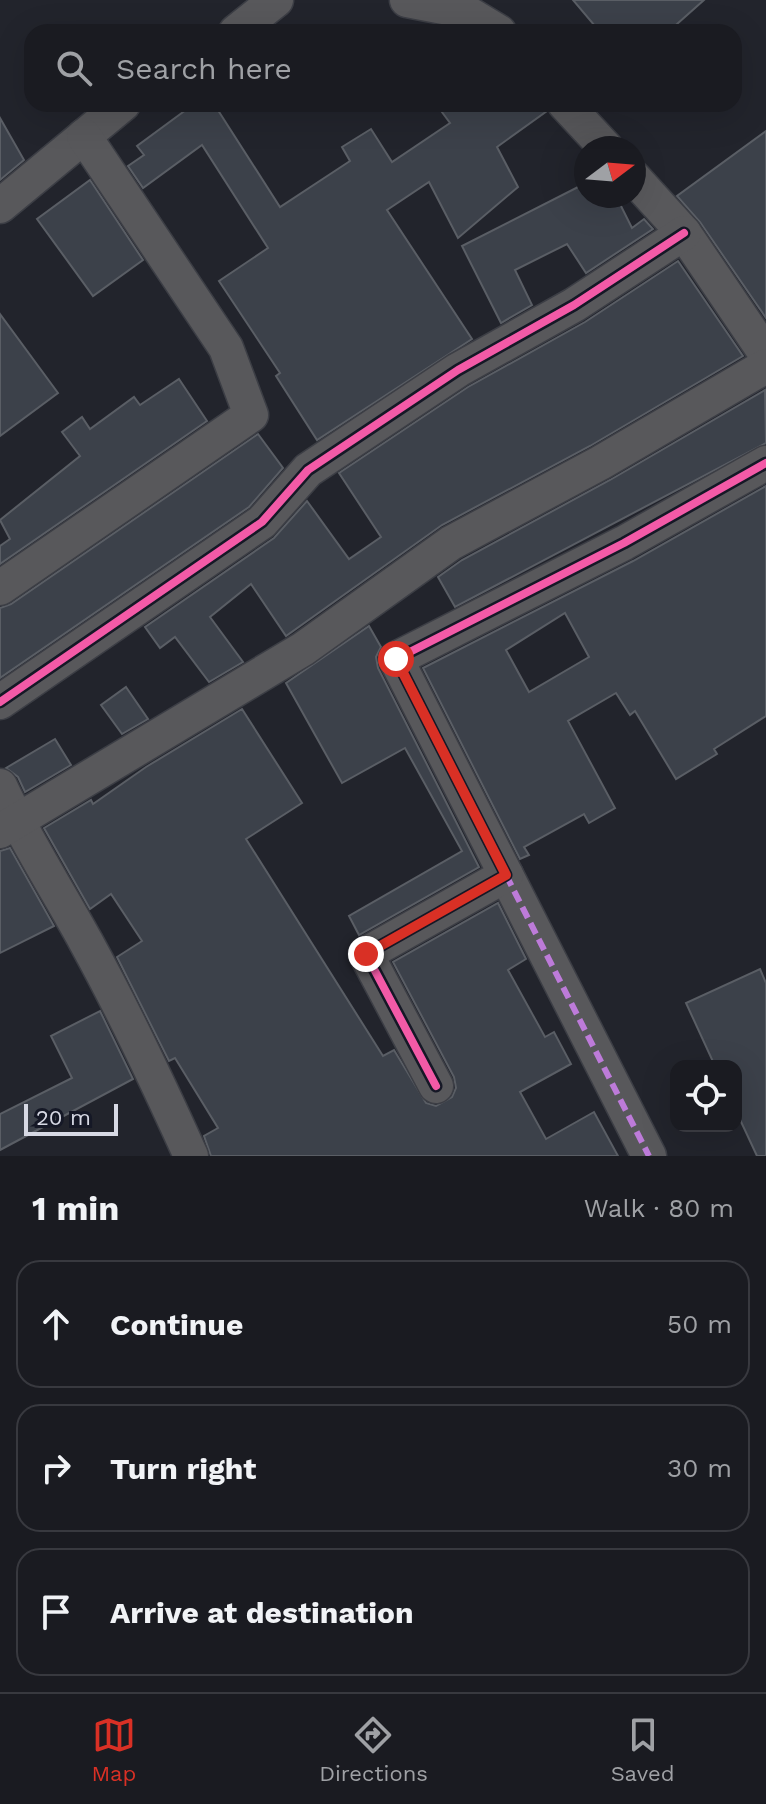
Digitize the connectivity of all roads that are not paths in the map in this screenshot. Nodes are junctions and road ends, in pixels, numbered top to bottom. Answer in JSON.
{"nodes":[{"id":1,"x":276,"y":0,"type":"edge"},
{"id":2,"x":407,"y":0,"type":"edge"},
{"id":3,"x":475,"y":6,"type":"edge"},
{"id":4,"x":246,"y":24,"type":"edge"},
{"id":5,"x":492,"y":24,"type":"edge"},
{"id":6,"x":113,"y":112,"type":"edge"},
{"id":7,"x":572,"y":112,"type":"edge"},
{"id":8,"x":84,"y":136,"type":"junction"},
{"id":9,"x":595,"y":136,"type":"edge"},
{"id":10,"x":646,"y":191,"type":"edge"},
{"id":11,"x":0,"y":206,"type":"edge"},
{"id":12,"x":684,"y":233,"type":"junction"},
{"id":13,"x":766,"y":354,"type":"edge"},
{"id":14,"x":766,"y":366,"type":"edge"},
{"id":15,"x":766,"y":463,"type":"edge"},
{"id":16,"x":0,"y":588,"type":"edge"},
{"id":17,"x":0,"y":702,"type":"edge"},
{"id":18,"x":0,"y":786,"type":"edge"},
{"id":19,"x":8,"y":826,"type":"edge"},
{"id":20,"x":506,"y":875,"type":"junction"},
{"id":21,"x":436,"y":1086,"type":"dead end"},
{"id":22,"x":191,"y":1156,"type":"edge"},
{"id":23,"x":649,"y":1156,"type":"edge"}],
"edges":[{"from":1,"to":4,"type":"street"},
{"from":2,"to":3,"type":"street"},
{"from":3,"to":5,"type":"street"},
{"from":6,"to":8,"type":"street"},
{"from":7,"to":9,"type":"street"},
{"from":8,"to":11,"type":"street"},
{"from":8,"to":16,"type":"street"},
{"from":10,"to":12,"type":"street"},
{"from":12,"to":13,"type":"street"},
{"from":12,"to":17,"type":"street"},
{"from":14,"to":19,"type":"street"},
{"from":15,"to":20,"type":"street"},
{"from":18,"to":19,"type":"street"},
{"from":19,"to":22,"type":"street"},
{"from":20,"to":21,"type":"street"},
{"from":20,"to":23,"type":"street"}]}
